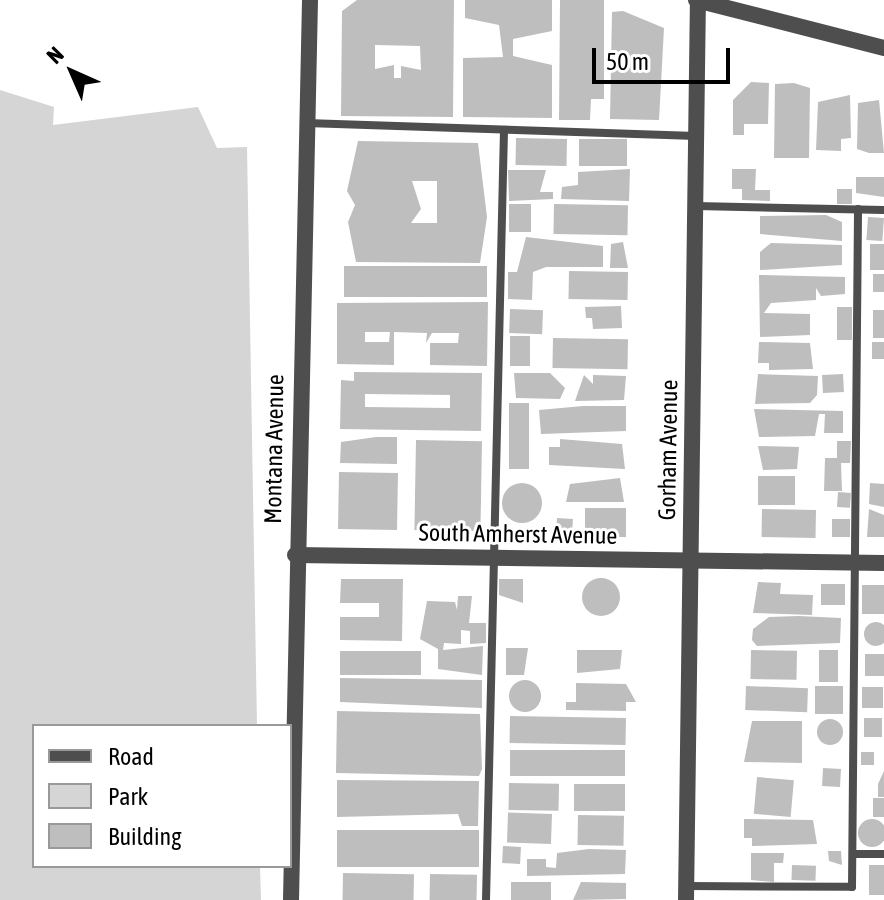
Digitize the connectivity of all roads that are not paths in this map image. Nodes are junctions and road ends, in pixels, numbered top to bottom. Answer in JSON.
{"nodes":[{"id":1,"x":310,"y":0,"type":"edge"},
{"id":2,"x":697,"y":0,"type":"edge"},
{"id":3,"x":884,"y":48,"type":"edge"},
{"id":4,"x":306,"y":123,"type":"junction"},
{"id":5,"x":504,"y":130,"type":"junction"},
{"id":6,"x":696,"y":136,"type":"junction"},
{"id":7,"x":696,"y":206,"type":"junction"},
{"id":8,"x":858,"y":209,"type":"junction"},
{"id":9,"x":884,"y":210,"type":"edge"},
{"id":10,"x":295,"y":555,"type":"junction"},
{"id":11,"x":493,"y":558,"type":"junction"},
{"id":12,"x":691,"y":561,"type":"junction"},
{"id":13,"x":855,"y":563,"type":"junction"},
{"id":14,"x":884,"y":563,"type":"edge"},
{"id":15,"x":292,"y":814,"type":"edge"},
{"id":16,"x":853,"y":854,"type":"junction"},
{"id":17,"x":884,"y":854,"type":"edge"},
{"id":18,"x":291,"y":868,"type":"edge"},
{"id":19,"x":687,"y":893,"type":"edge"},
{"id":20,"x":291,"y":900,"type":"edge"},
{"id":21,"x":486,"y":900,"type":"edge"}],
"edges":[{"from":1,"to":4,"type":"street","name":"Montana Avenue"},
{"from":2,"to":3,"type":"street"},
{"from":2,"to":6,"type":"street","name":"Gorham Avenue"},
{"from":4,"to":5,"type":"lane"},
{"from":4,"to":10,"type":"street","name":"Montana Avenue"},
{"from":5,"to":6,"type":"lane"},
{"from":5,"to":11,"type":"lane"},
{"from":6,"to":7,"type":"street","name":"Gorham Avenue"},
{"from":7,"to":8,"type":"lane"},
{"from":7,"to":12,"type":"street","name":"Gorham Avenue"},
{"from":8,"to":9,"type":"lane"},
{"from":8,"to":13,"type":"lane"},
{"from":10,"to":11,"type":"street","name":"South Amherst Avenue"},
{"from":10,"to":15,"type":"street","name":"Montana Avenue"},
{"from":11,"to":12,"type":"street","name":"South Amherst Avenue"},
{"from":11,"to":21,"type":"lane"},
{"from":12,"to":13,"type":"street","name":"South Amherst Avenue"},
{"from":12,"to":19,"type":"street","name":"Gorham Avenue"},
{"from":13,"to":14,"type":"street","name":"South Amherst Avenue"},
{"from":13,"to":16,"type":"lane"},
{"from":16,"to":17,"type":"lane"},
{"from":16,"to":19,"type":"lane"},
{"from":18,"to":20,"type":"street","name":"Montana Avenue"}]}
